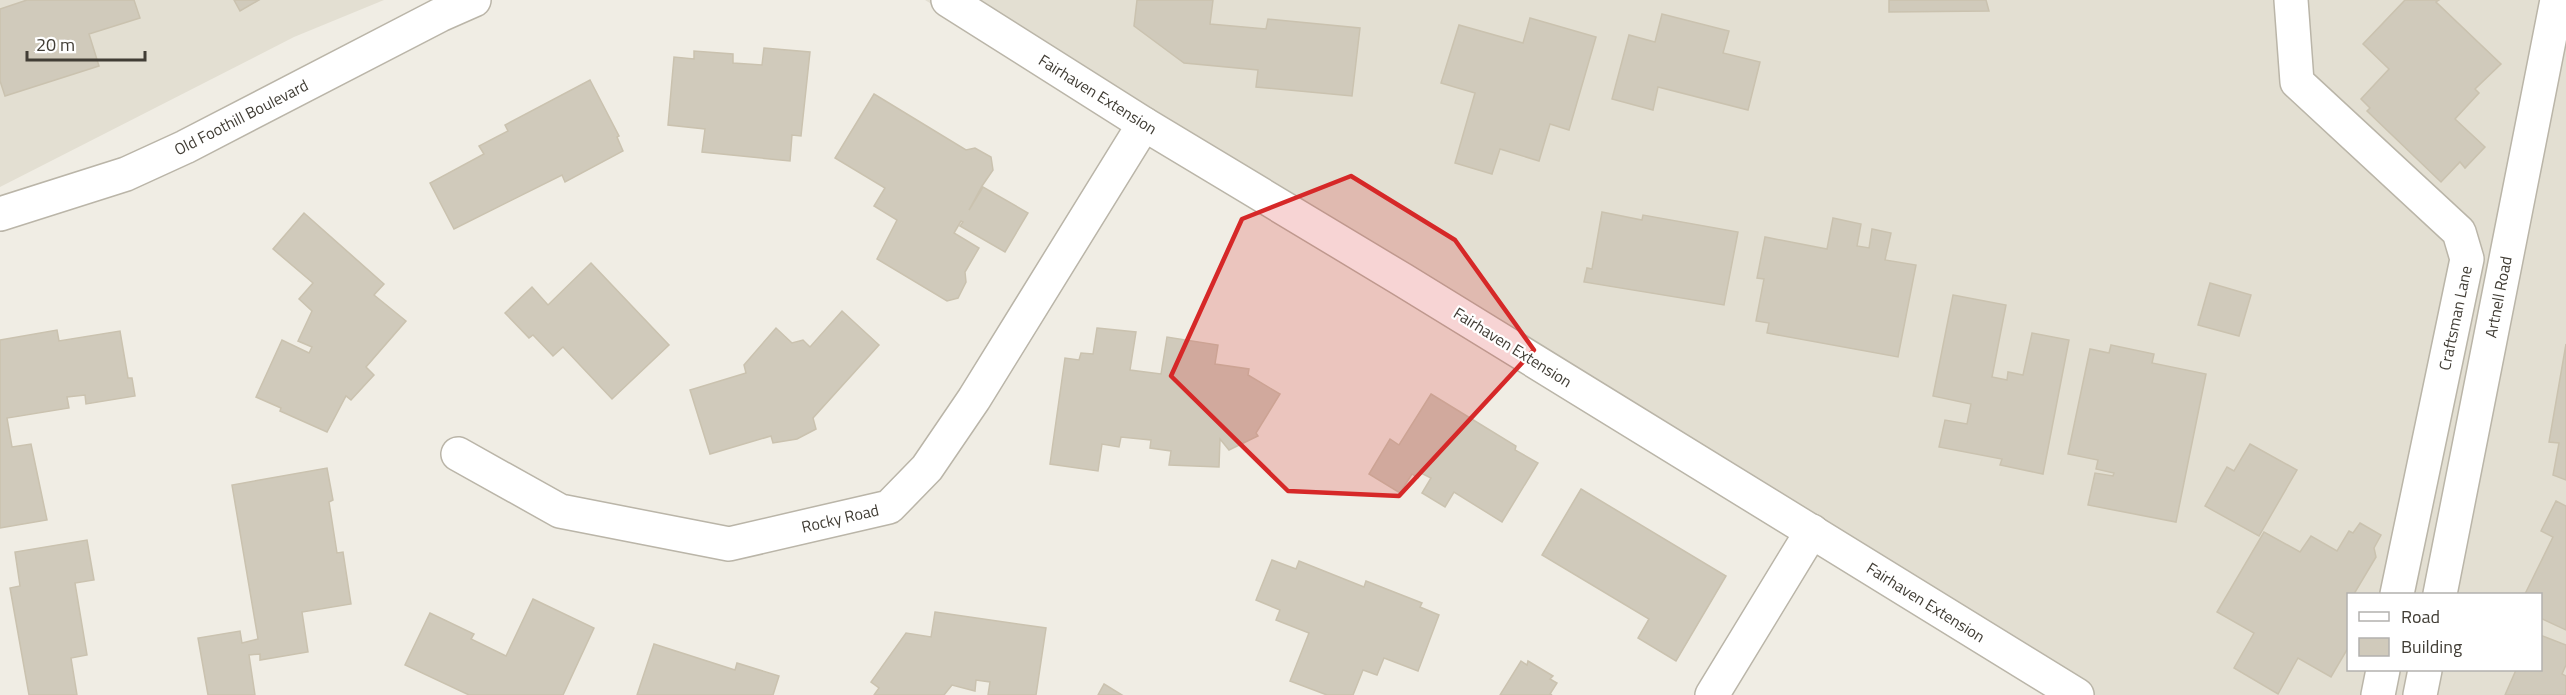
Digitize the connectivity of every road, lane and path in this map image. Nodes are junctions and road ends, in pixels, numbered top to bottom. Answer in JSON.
{"nodes":[{"id":1,"x":474,"y":0,"type":"edge"},
{"id":2,"x":948,"y":0,"type":"edge"},
{"id":3,"x":2291,"y":0,"type":"edge"},
{"id":4,"x":2557,"y":0,"type":"edge"},
{"id":5,"x":436,"y":7,"type":"edge"},
{"id":6,"x":1144,"y":124,"type":"junction"},
{"id":7,"x":0,"y":214,"type":"edge"},
{"id":8,"x":458,"y":454,"type":"dead end"},
{"id":9,"x":1812,"y":531,"type":"junction"},
{"id":10,"x":2397,"y":593,"type":"edge"},
{"id":11,"x":2440,"y":593,"type":"edge"},
{"id":12,"x":2383,"y":671,"type":"edge"},
{"id":13,"x":2425,"y":671,"type":"edge"},
{"id":14,"x":1713,"y":695,"type":"edge"},
{"id":15,"x":2077,"y":695,"type":"edge"},
{"id":16,"x":2378,"y":695,"type":"edge"},
{"id":17,"x":2420,"y":695,"type":"edge"}],
"edges":[{"from":1,"to":5,"type":"street","name":"Old Foothill Boulevard"},
{"from":2,"to":6,"type":"street","name":"Fairhaven Extension"},
{"from":3,"to":10,"type":"street","name":"Craftsman Lane"},
{"from":4,"to":11,"type":"street","name":"Artnell Road"},
{"from":5,"to":7,"type":"street","name":"Old Foothill Boulevard"},
{"from":6,"to":8,"type":"street","name":"Rocky Road"},
{"from":6,"to":9,"type":"street","name":"Fairhaven Extension"},
{"from":9,"to":14,"type":"street"},
{"from":9,"to":15,"type":"street","name":"Fairhaven Extension"},
{"from":12,"to":16,"type":"street"},
{"from":13,"to":17,"type":"street"}]}
